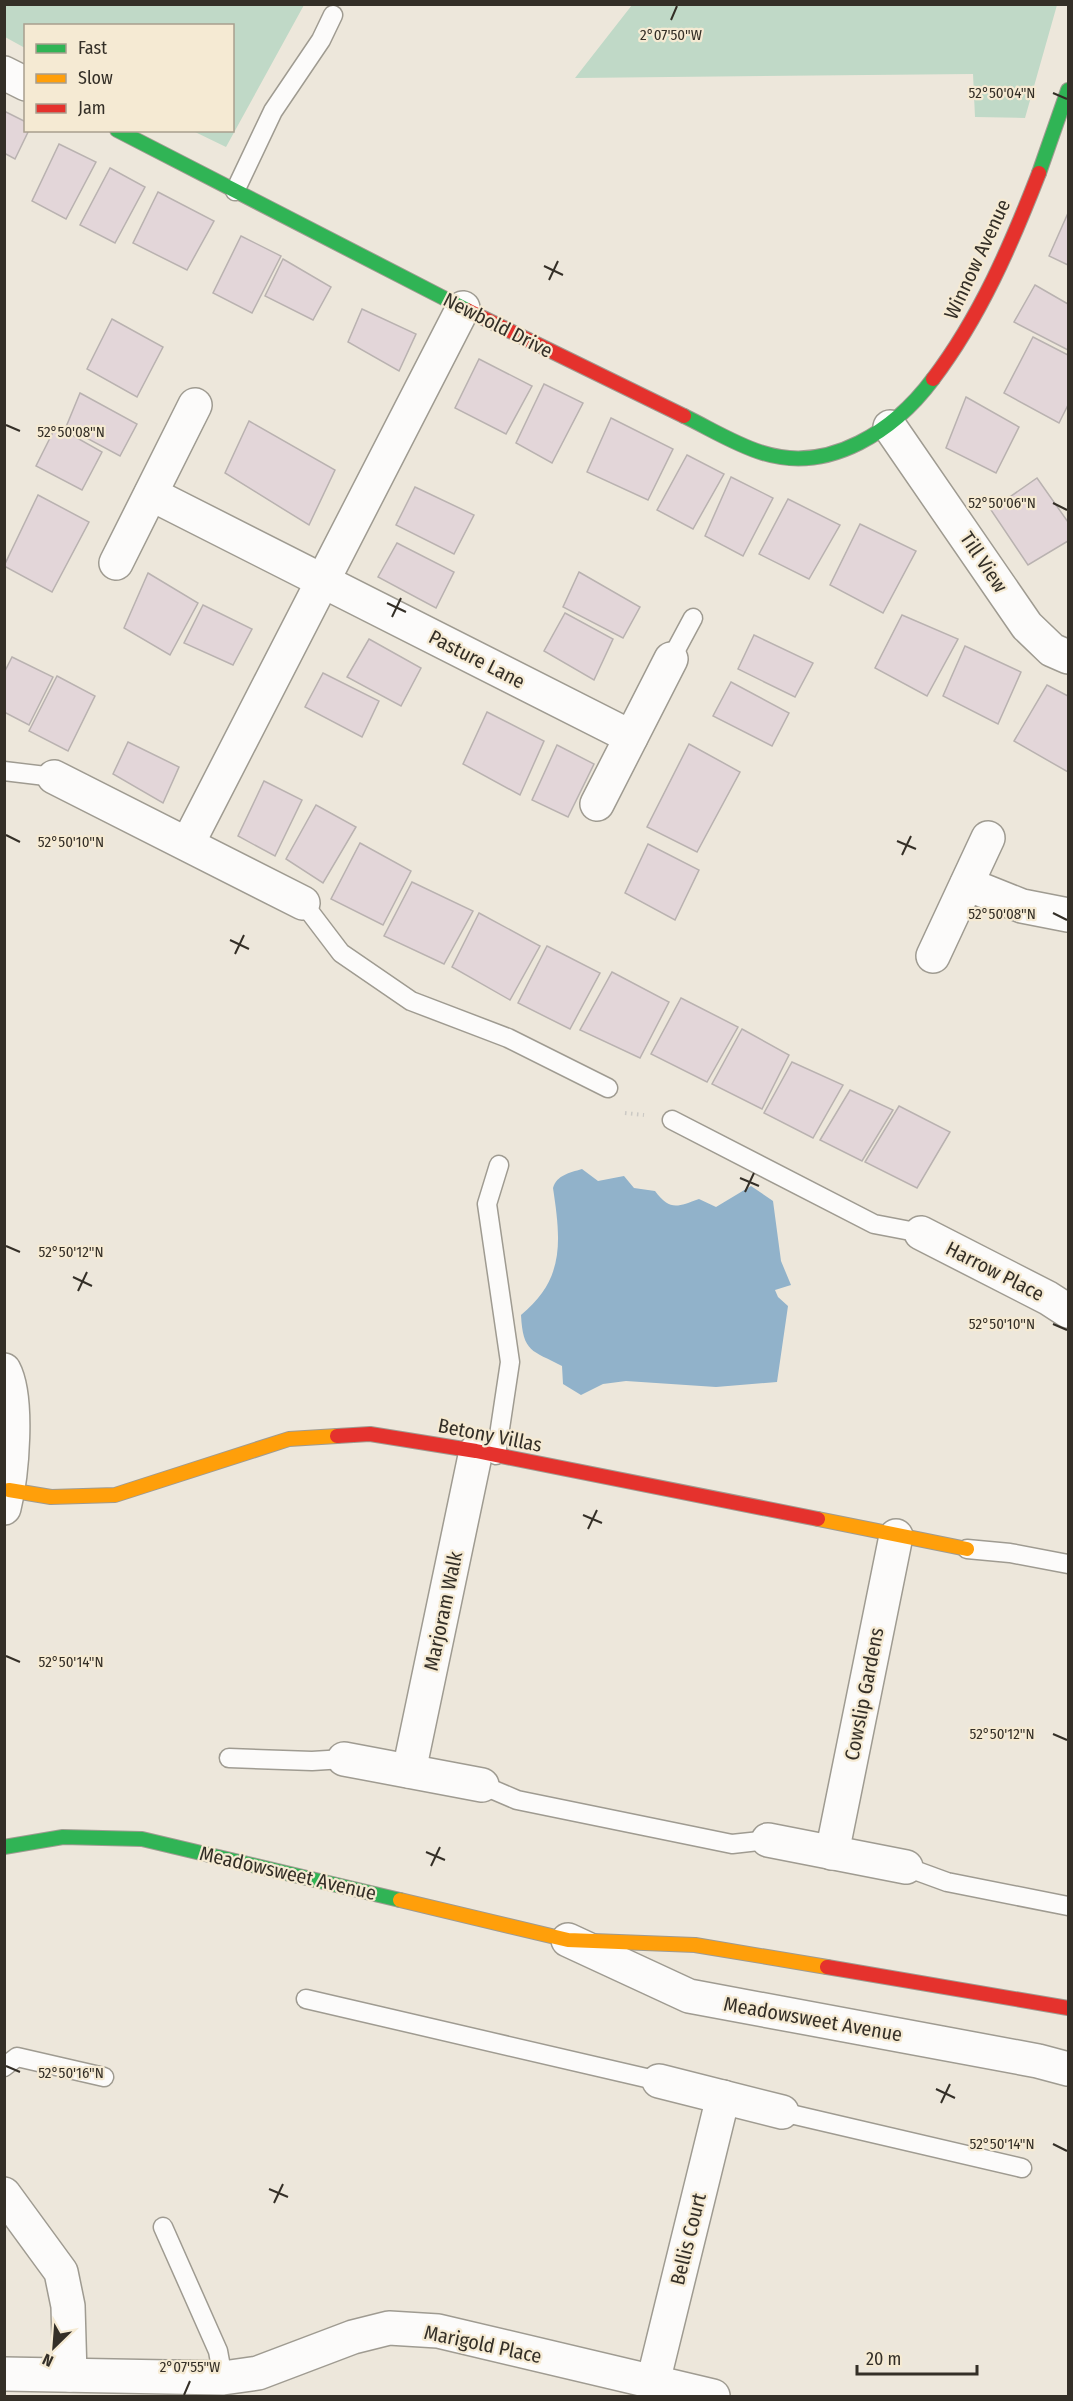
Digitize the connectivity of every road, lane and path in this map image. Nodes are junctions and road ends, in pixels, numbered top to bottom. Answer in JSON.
{"nodes":[{"id":1,"x":333,"y":15,"type":"dead end"},
{"id":2,"x":4,"y":73,"type":"edge"},
{"id":3,"x":24,"y":83,"type":"edge"},
{"id":4,"x":1068,"y":90,"type":"edge"},
{"id":5,"x":121,"y":132,"type":"edge"},
{"id":6,"x":235,"y":191,"type":"junction"},
{"id":7,"x":464,"y":308,"type":"junction"},
{"id":8,"x":195,"y":405,"type":"dead end"},
{"id":9,"x":890,"y":427,"type":"junction"},
{"id":10,"x":151,"y":494,"type":"junction"},
{"id":11,"x":116,"y":563,"type":"dead end"},
{"id":12,"x":323,"y":582,"type":"junction"},
{"id":13,"x":693,"y":618,"type":"dead end"},
{"id":14,"x":1068,"y":657,"type":"edge"},
{"id":15,"x":671,"y":659,"type":"joint"},
{"id":16,"x":631,"y":737,"type":"junction"},
{"id":17,"x":4,"y":771,"type":"edge"},
{"id":18,"x":54,"y":777,"type":"joint"},
{"id":19,"x":597,"y":804,"type":"dead end"},
{"id":20,"x":988,"y":838,"type":"dead end"},
{"id":21,"x":188,"y":843,"type":"junction"},
{"id":22,"x":967,"y":884,"type":"junction"},
{"id":23,"x":303,"y":903,"type":"joint"},
{"id":24,"x":1068,"y":915,"type":"edge"},
{"id":25,"x":933,"y":956,"type":"dead end"},
{"id":26,"x":608,"y":1088,"type":"dead end"},
{"id":27,"x":672,"y":1120,"type":"dead end"},
{"id":28,"x":499,"y":1165,"type":"dead end"},
{"id":29,"x":921,"y":1233,"type":"joint"},
{"id":30,"x":1068,"y":1311,"type":"edge"},
{"id":31,"x":4,"y":1370,"type":"edge"},
{"id":32,"x":486,"y":1453,"type":"junction"},
{"id":33,"x":7,"y":1499,"type":"edge"},
{"id":34,"x":896,"y":1536,"type":"junction"},
{"id":35,"x":967,"y":1549,"type":"joint"},
{"id":36,"x":1068,"y":1564,"type":"edge"},
{"id":37,"x":229,"y":1758,"type":"dead end"},
{"id":38,"x":344,"y":1758,"type":"joint"},
{"id":39,"x":409,"y":1771,"type":"junction"},
{"id":40,"x":482,"y":1785,"type":"joint"},
{"id":41,"x":768,"y":1840,"type":"joint"},
{"id":42,"x":4,"y":1847,"type":"edge"},
{"id":43,"x":832,"y":1852,"type":"junction"},
{"id":44,"x":906,"y":1867,"type":"joint"},
{"id":45,"x":1068,"y":1906,"type":"edge"},
{"id":46,"x":568,"y":1940,"type":"junction"},
{"id":47,"x":306,"y":1999,"type":"dead end"},
{"id":48,"x":1068,"y":2008,"type":"edge"},
{"id":49,"x":4,"y":2067,"type":"edge"},
{"id":50,"x":1068,"y":2069,"type":"edge"},
{"id":51,"x":104,"y":2077,"type":"dead end"},
{"id":52,"x":660,"y":2081,"type":"joint"},
{"id":53,"x":723,"y":2097,"type":"junction"},
{"id":54,"x":782,"y":2112,"type":"joint"},
{"id":55,"x":1022,"y":2168,"type":"dead end"},
{"id":56,"x":4,"y":2194,"type":"edge"},
{"id":57,"x":163,"y":2227,"type":"dead end"},
{"id":58,"x":4,"y":2374,"type":"edge"},
{"id":59,"x":70,"y":2375,"type":"junction"},
{"id":60,"x":224,"y":2378,"type":"junction"},
{"id":61,"x":653,"y":2382,"type":"junction"},
{"id":62,"x":156,"y":2387,"type":"edge"},
{"id":63,"x":713,"y":2397,"type":"edge"}],
"edges":[{"from":1,"to":6,"type":"lane"},
{"from":2,"to":3,"type":"street"},
{"from":4,"to":9,"type":"street","name":"Winnow Avenue"},
{"from":5,"to":6,"type":"street","name":"Newbold Drive"},
{"from":6,"to":7,"type":"street","name":"Newbold Drive"},
{"from":7,"to":9,"type":"street","name":"Newbold Drive"},
{"from":7,"to":12,"type":"street"},
{"from":8,"to":10,"type":"street"},
{"from":9,"to":14,"type":"street","name":"Till View"},
{"from":10,"to":11,"type":"street"},
{"from":10,"to":12,"type":"street","name":"Pasture Lane"},
{"from":12,"to":16,"type":"street","name":"Pasture Lane"},
{"from":12,"to":21,"type":"street"},
{"from":13,"to":15,"type":"lane"},
{"from":15,"to":16,"type":"street"},
{"from":16,"to":19,"type":"street"},
{"from":17,"to":18,"type":"lane"},
{"from":18,"to":21,"type":"street"},
{"from":20,"to":22,"type":"street"},
{"from":21,"to":23,"type":"street"},
{"from":22,"to":24,"type":"street"},
{"from":22,"to":25,"type":"street"},
{"from":23,"to":26,"type":"lane"},
{"from":27,"to":29,"type":"lane"},
{"from":28,"to":32,"type":"lane"},
{"from":29,"to":30,"type":"street","name":"Harrow Place"},
{"from":31,"to":33,"type":"street"},
{"from":32,"to":33,"type":"street","name":"Betony Villas"},
{"from":32,"to":34,"type":"street","name":"Betony Villas"},
{"from":32,"to":39,"type":"street","name":"Marjoram Walk"},
{"from":34,"to":35,"type":"street","name":"Betony Villas"},
{"from":34,"to":43,"type":"street","name":"Cowslip Gardens"},
{"from":35,"to":36,"type":"lane"},
{"from":37,"to":38,"type":"lane"},
{"from":38,"to":39,"type":"street"},
{"from":39,"to":40,"type":"street"},
{"from":40,"to":41,"type":"lane"},
{"from":41,"to":43,"type":"street"},
{"from":42,"to":46,"type":"street","name":"Meadowsweet Avenue"},
{"from":43,"to":44,"type":"street"},
{"from":44,"to":45,"type":"lane"},
{"from":46,"to":48,"type":"street","name":"Meadowsweet Avenue"},
{"from":46,"to":50,"type":"street","name":"Meadowsweet Avenue"},
{"from":47,"to":52,"type":"lane"},
{"from":49,"to":51,"type":"lane"},
{"from":52,"to":53,"type":"street"},
{"from":53,"to":54,"type":"street"},
{"from":53,"to":61,"type":"street","name":"Bellis Court"},
{"from":54,"to":55,"type":"lane"},
{"from":56,"to":59,"type":"street"},
{"from":57,"to":60,"type":"lane"},
{"from":58,"to":59,"type":"street","name":"Marigold Place"},
{"from":59,"to":62,"type":"street","name":"Marigold Place"},
{"from":60,"to":61,"type":"street","name":"Marigold Place"},
{"from":60,"to":62,"type":"street","name":"Marigold Place"},
{"from":61,"to":63,"type":"street","name":"Marigold Place"}]}
